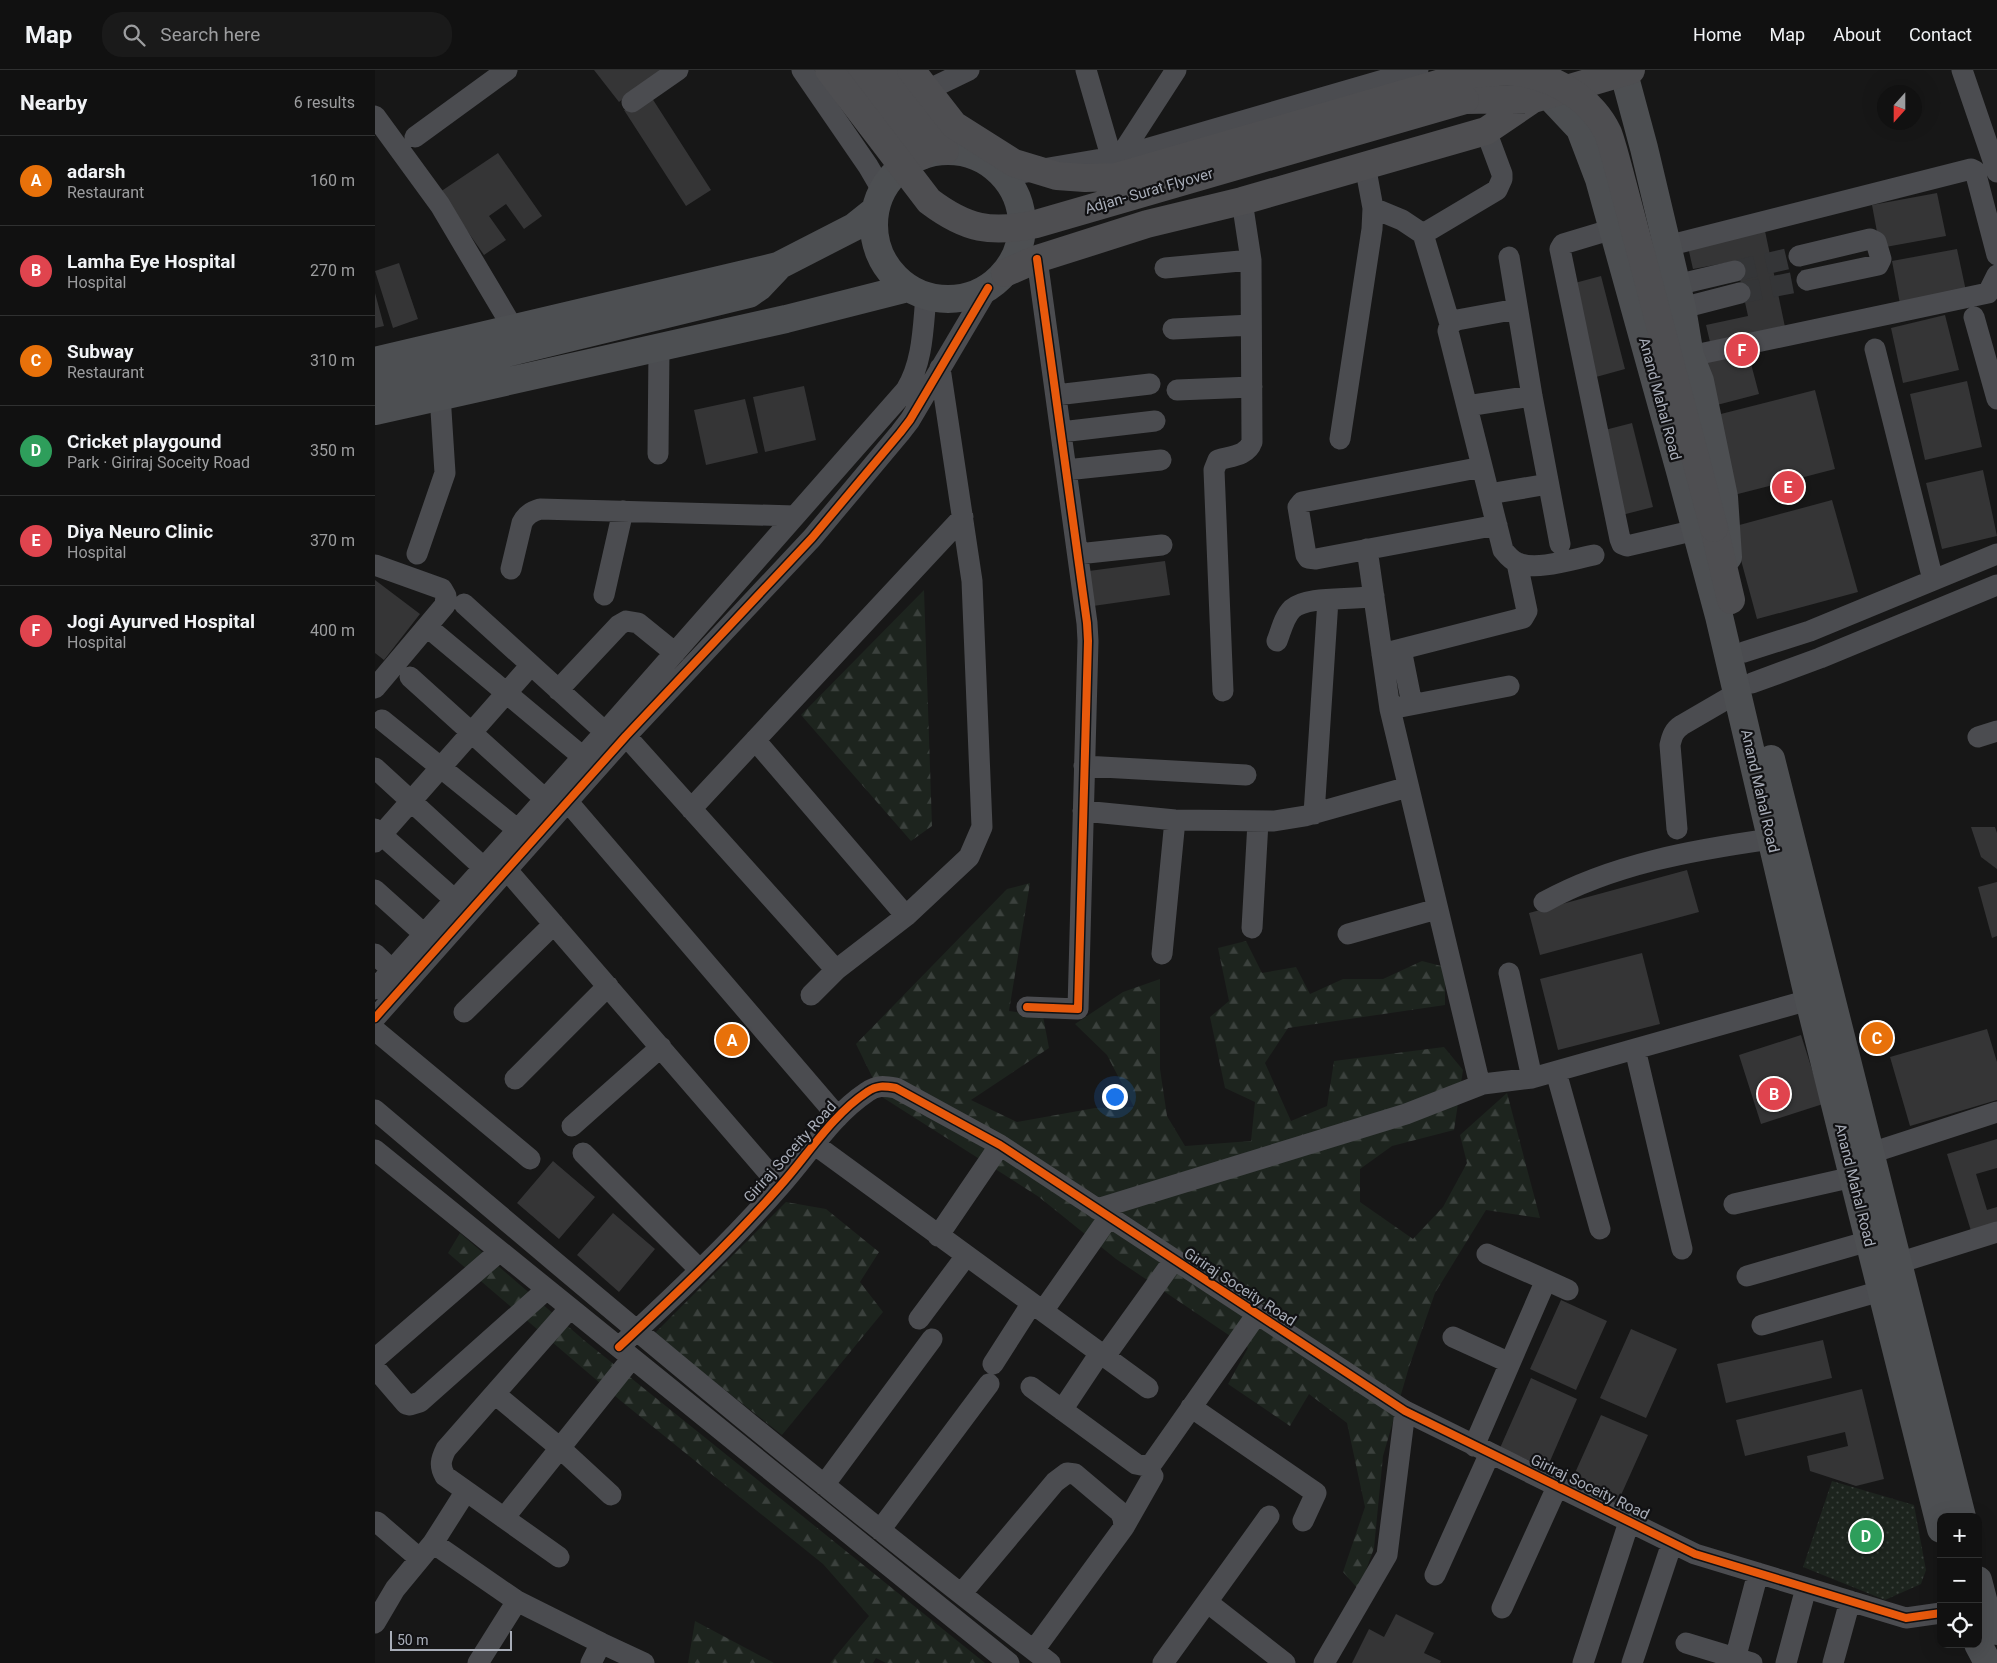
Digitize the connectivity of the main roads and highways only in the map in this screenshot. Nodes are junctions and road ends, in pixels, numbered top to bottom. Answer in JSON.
{"nodes":[{"id":1,"x":829,"y":70,"type":"edge"},
{"id":2,"x":857,"y":70,"type":"edge"},
{"id":3,"x":884,"y":70,"type":"edge"},
{"id":4,"x":1537,"y":70,"type":"edge"},
{"id":5,"x":1626,"y":71,"type":"edge"},
{"id":6,"x":1479,"y":72,"type":"edge"},
{"id":7,"x":898,"y":89,"type":"edge"},
{"id":8,"x":1541,"y":98,"type":"junction"},
{"id":9,"x":933,"y":154,"type":"junction"},
{"id":10,"x":878,"y":200,"type":"junction"},
{"id":11,"x":778,"y":266,"type":"junction"},
{"id":12,"x":997,"y":280,"type":"junction"},
{"id":13,"x":917,"y":292,"type":"junction"},
{"id":14,"x":786,"y":319,"type":"junction"},
{"id":15,"x":375,"y":361,"type":"edge"},
{"id":16,"x":375,"y":385,"type":"edge"},
{"id":17,"x":375,"y":394,"type":"edge"},
{"id":18,"x":375,"y":411,"type":"edge"},
{"id":19,"x":1705,"y":529,"type":"junction"},
{"id":20,"x":1731,"y":600,"type":"junction"},
{"id":21,"x":1745,"y":675,"type":"junction"},
{"id":22,"x":1819,"y":997,"type":"junction"},
{"id":23,"x":1937,"y":1513,"type":"edge"},
{"id":24,"x":1961,"y":1513,"type":"edge"},
{"id":25,"x":1982,"y":1596,"type":"edge"},
{"id":26,"x":1987,"y":1616,"type":"edge"},
{"id":27,"x":1980,"y":1648,"type":"edge"},
{"id":28,"x":1988,"y":1663,"type":"edge"}],
"edges":[{"from":1,"to":8,"type":"highway","name":"Adjan- Surat Flyover","bridge":true},
{"from":2,"to":7,"type":"highway"},
{"from":3,"to":7,"type":"highway"},
{"from":4,"to":8,"type":"main road","name":"Anand Mahal Road"},
{"from":5,"to":8,"type":"highway"},
{"from":5,"to":20,"type":"main road"},
{"from":6,"to":7,"type":"highway","name":"Adjan- Surat Flyover","bridge":true},
{"from":6,"to":19,"type":"highway","name":"Adjan- Surat Flyover","bridge":true},
{"from":7,"to":9,"type":"highway"},
{"from":8,"to":12,"type":"highway"},
{"from":8,"to":19,"type":"main road","name":"Anand Mahal Road"},
{"from":9,"to":10,"type":"main road"},
{"from":9,"to":12,"type":"main road"},
{"from":10,"to":11,"type":"main road"},
{"from":10,"to":13,"type":"main road"},
{"from":11,"to":15,"type":"main road"},
{"from":11,"to":16,"type":"main road"},
{"from":12,"to":13,"type":"main road"},
{"from":13,"to":14,"type":"main road"},
{"from":14,"to":17,"type":"main road"},
{"from":14,"to":18,"type":"main road"},
{"from":19,"to":20,"type":"highway","name":"Adjan- Surat Flyover"},
{"from":19,"to":21,"type":"main road","name":"Anand Mahal Road"},
{"from":20,"to":21,"type":"main road"},
{"from":21,"to":22,"type":"main road","name":"Anand Mahal Road"},
{"from":21,"to":22,"type":"main road","name":"Anand Mahal Road"},
{"from":22,"to":23,"type":"main road","name":"Anand Mahal Road"},
{"from":22,"to":24,"type":"main road","name":"Anand Mahal Road"},
{"from":25,"to":26,"type":"main road"},
{"from":27,"to":28,"type":"main road"}]}
